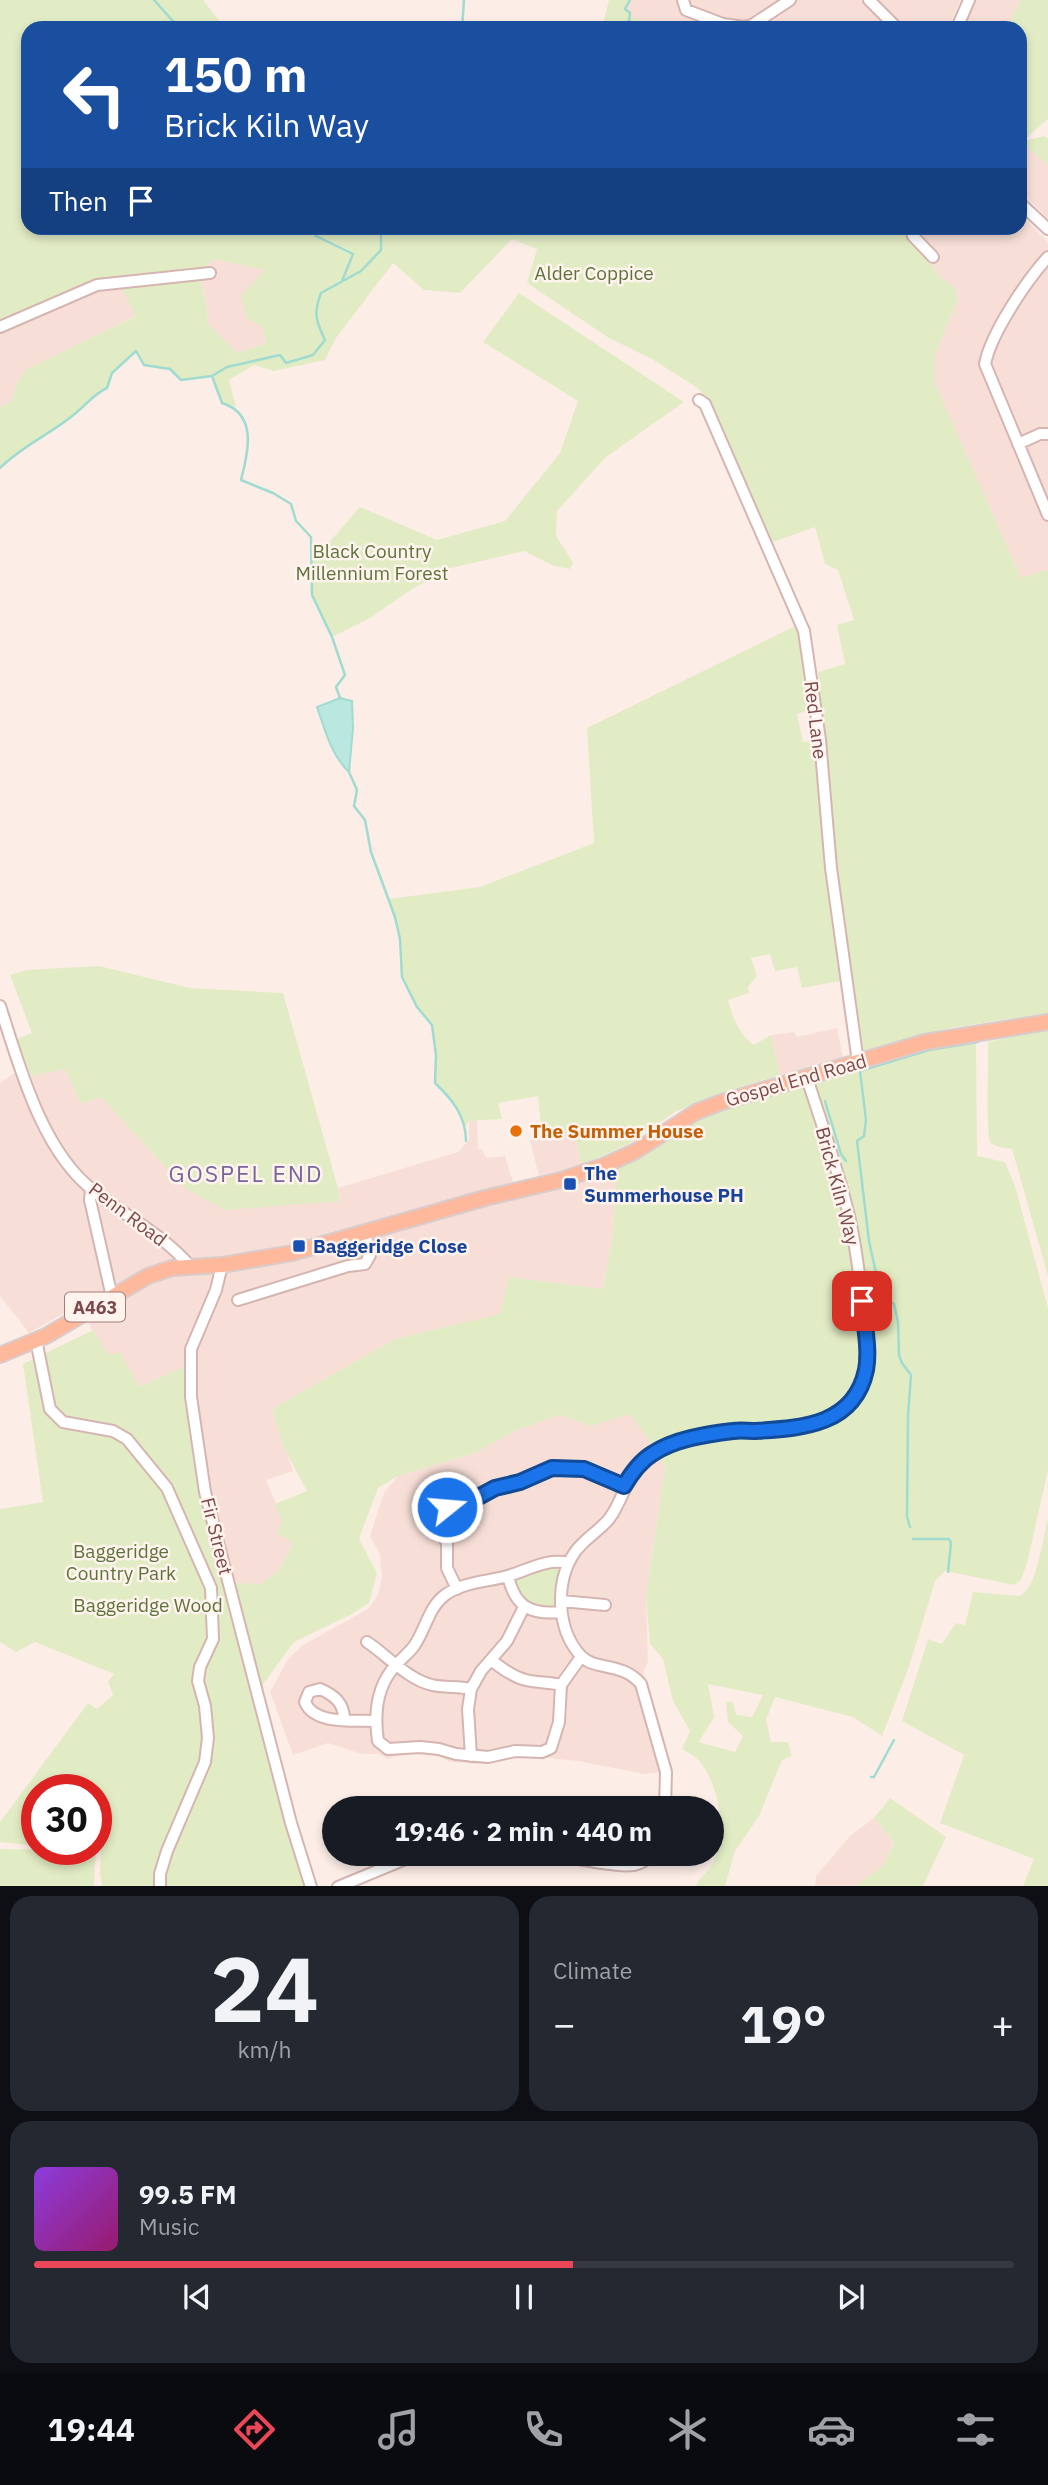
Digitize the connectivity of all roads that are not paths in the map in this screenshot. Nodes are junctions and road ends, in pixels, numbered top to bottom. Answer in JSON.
{"nodes":[{"id":1,"x":683,"y":0,"type":"edge"},
{"id":2,"x":790,"y":0,"type":"edge"},
{"id":3,"x":869,"y":0,"type":"edge"},
{"id":4,"x":969,"y":0,"type":"edge"},
{"id":5,"x":715,"y":21,"type":"edge"},
{"id":6,"x":765,"y":21,"type":"edge"},
{"id":7,"x":890,"y":21,"type":"edge"},
{"id":8,"x":960,"y":21,"type":"edge"},
{"id":9,"x":1027,"y":210,"type":"edge"},
{"id":10,"x":1048,"y":229,"type":"edge"},
{"id":11,"x":913,"y":235,"type":"edge"},
{"id":12,"x":933,"y":257,"type":"dead end"},
{"id":13,"x":1048,"y":257,"type":"edge"},
{"id":14,"x":210,"y":273,"type":"dead end"},
{"id":15,"x":0,"y":327,"type":"edge"},
{"id":16,"x":699,"y":400,"type":"dead end"},
{"id":17,"x":1048,"y":434,"type":"edge"},
{"id":18,"x":1018,"y":444,"type":"junction"},
{"id":19,"x":1048,"y":515,"type":"edge"},
{"id":20,"x":0,"y":1006,"type":"edge"},
{"id":21,"x":1048,"y":1022,"type":"edge"},
{"id":22,"x":858,"y":1062,"type":"junction"},
{"id":23,"x":807,"y":1078,"type":"junction"},
{"id":24,"x":91,"y":1190,"type":"junction"},
{"id":25,"x":365,"y":1232,"type":"junction"},
{"id":26,"x":222,"y":1265,"type":"junction"},
{"id":27,"x":191,"y":1266,"type":"junction"},
{"id":28,"x":112,"y":1297,"type":"junction"},
{"id":29,"x":238,"y":1300,"type":"dead end"},
{"id":30,"x":36,"y":1340,"type":"junction"},
{"id":31,"x":0,"y":1355,"type":"edge"},
{"id":32,"x":624,"y":1486,"type":"junction"},
{"id":33,"x":568,"y":1563,"type":"junction"},
{"id":34,"x":508,"y":1576,"type":"junction"},
{"id":35,"x":457,"y":1589,"type":"junction"},
{"id":36,"x":605,"y":1605,"type":"dead end"},
{"id":37,"x":561,"y":1606,"type":"junction"},
{"id":38,"x":524,"y":1607,"type":"junction"},
{"id":39,"x":367,"y":1642,"type":"dead end"},
{"id":40,"x":581,"y":1657,"type":"junction"},
{"id":41,"x":491,"y":1660,"type":"junction"},
{"id":42,"x":396,"y":1664,"type":"junction"},
{"id":43,"x":561,"y":1685,"type":"junction"},
{"id":44,"x":471,"y":1689,"type":"junction"},
{"id":45,"x":344,"y":1719,"type":"dead end"},
{"id":46,"x":375,"y":1721,"type":"junction"},
{"id":47,"x":471,"y":1756,"type":"junction"},
{"id":48,"x":666,"y":1796,"type":"edge"},
{"id":49,"x":388,"y":1866,"type":"edge"},
{"id":50,"x":160,"y":1886,"type":"edge"},
{"id":51,"x":311,"y":1886,"type":"edge"},
{"id":52,"x":338,"y":1886,"type":"edge"}],
"edges":[{"from":1,"to":5,"type":"street"},
{"from":2,"to":6,"type":"street"},
{"from":3,"to":7,"type":"street"},
{"from":4,"to":8,"type":"street"},
{"from":9,"to":10,"type":"street"},
{"from":11,"to":12,"type":"street"},
{"from":13,"to":18,"type":"street"},
{"from":14,"to":15,"type":"street"},
{"from":16,"to":22,"type":"street","name":"Red Lane"},
{"from":17,"to":18,"type":"street"},
{"from":18,"to":19,"type":"street"},
{"from":20,"to":24,"type":"street","name":"Penn Road"},
{"from":21,"to":22,"type":"main road","name":"Gospel End Road","number":"A463"},
{"from":22,"to":23,"type":"main road","name":"Gospel End Road","number":"A463"},
{"from":23,"to":25,"type":"main road","name":"Gospel End Road","number":"A463"},
{"from":23,"to":32,"type":"street","name":"Brick Kiln Way"},
{"from":24,"to":27,"type":"street","name":"Penn Road"},
{"from":24,"to":28,"type":"street"},
{"from":25,"to":26,"type":"main road","name":"Gospel End Road","number":"A463"},
{"from":25,"to":29,"type":"street"},
{"from":26,"to":27,"type":"main road","name":"Gospel End Road","number":"A463"},
{"from":26,"to":51,"type":"street","name":"Fir Street"},
{"from":27,"to":28,"type":"main road","number":"A463"},
{"from":28,"to":30,"type":"main road","number":"A463"},
{"from":30,"to":31,"type":"main road","number":"A463"},
{"from":30,"to":50,"type":"street"},
{"from":32,"to":33,"type":"street","name":"Brick Kiln Way"},
{"from":32,"to":35,"type":"street"},
{"from":33,"to":34,"type":"street"},
{"from":33,"to":37,"type":"street","name":"Brick Kiln Way"},
{"from":34,"to":35,"type":"street"},
{"from":34,"to":38,"type":"street"},
{"from":35,"to":42,"type":"street"},
{"from":36,"to":37,"type":"street"},
{"from":37,"to":38,"type":"street"},
{"from":37,"to":40,"type":"street"},
{"from":38,"to":41,"type":"street"},
{"from":39,"to":42,"type":"street"},
{"from":40,"to":43,"type":"street"},
{"from":40,"to":48,"type":"street"},
{"from":41,"to":43,"type":"street"},
{"from":41,"to":44,"type":"street"},
{"from":42,"to":44,"type":"street"},
{"from":42,"to":46,"type":"street"},
{"from":43,"to":47,"type":"street"},
{"from":44,"to":47,"type":"street"},
{"from":45,"to":46,"type":"street"},
{"from":46,"to":47,"type":"street"},
{"from":49,"to":52,"type":"street"}]}
